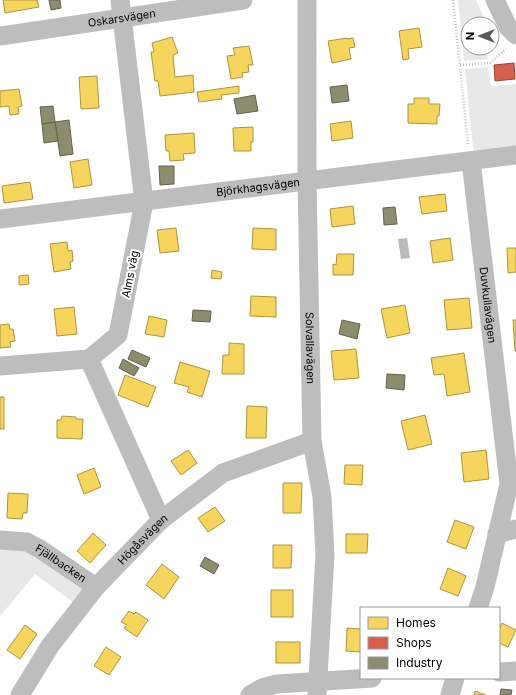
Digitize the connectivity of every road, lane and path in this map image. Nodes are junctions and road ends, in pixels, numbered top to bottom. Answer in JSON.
{"nodes":[{"id":1,"x":243,"y":0,"type":"edge"},
{"id":2,"x":307,"y":0,"type":"edge"},
{"id":3,"x":453,"y":0,"type":"edge"},
{"id":4,"x":495,"y":0,"type":"edge"},
{"id":5,"x":121,"y":9,"type":"edge"},
{"id":6,"x":0,"y":36,"type":"edge"},
{"id":7,"x":511,"y":42,"type":"edge"},
{"id":8,"x":460,"y":65,"type":"junction"},
{"id":9,"x":516,"y":155,"type":"edge"},
{"id":10,"x":471,"y":161,"type":"junction"},
{"id":11,"x":307,"y":182,"type":"junction"},
{"id":12,"x":144,"y":202,"type":"junction"},
{"id":13,"x":0,"y":220,"type":"edge"},
{"id":14,"x":89,"y":359,"type":"junction"},
{"id":15,"x":0,"y":366,"type":"edge"},
{"id":16,"x":312,"y":441,"type":"junction"},
{"id":17,"x":161,"y":520,"type":"junction"},
{"id":18,"x":516,"y":529,"type":"edge"},
{"id":19,"x":497,"y":534,"type":"junction"},
{"id":20,"x":0,"y":540,"type":"edge"},
{"id":21,"x":96,"y":587,"type":"junction"},
{"id":22,"x":478,"y":607,"type":"edge"},
{"id":23,"x":516,"y":671,"type":"edge"},
{"id":24,"x":500,"y":672,"type":"edge"},
{"id":25,"x":367,"y":679,"type":"edge"},
{"id":26,"x":455,"y":679,"type":"edge"},
{"id":27,"x":318,"y":688,"type":"edge"},
{"id":28,"x":20,"y":695,"type":"edge"},
{"id":29,"x":250,"y":695,"type":"edge"},
{"id":30,"x":450,"y":695,"type":"edge"}],
"edges":[{"from":1,"to":5,"type":"street","name":"Oskarsvägen"},
{"from":2,"to":11,"type":"street","name":"Solvallavägen"},
{"from":3,"to":8,"type":"path"},
{"from":4,"to":7,"type":"street"},
{"from":5,"to":6,"type":"street","name":"Oskarsvägen"},
{"from":5,"to":12,"type":"street","name":"Alms väg"},
{"from":7,"to":8,"type":"path"},
{"from":8,"to":10,"type":"path"},
{"from":9,"to":10,"type":"street","name":"Björkhagsvägen"},
{"from":10,"to":11,"type":"street","name":"Björkhagsvägen"},
{"from":10,"to":19,"type":"street","name":"Duvkullavägen"},
{"from":11,"to":12,"type":"street","name":"Björkhagsvägen"},
{"from":11,"to":16,"type":"street","name":"Solvallavägen"},
{"from":12,"to":13,"type":"street","name":"Björkhagsvägen"},
{"from":12,"to":14,"type":"street","name":"Alms väg"},
{"from":14,"to":15,"type":"street"},
{"from":14,"to":17,"type":"street"},
{"from":16,"to":17,"type":"street","name":"Högåsvägen"},
{"from":16,"to":27,"type":"street","name":"Solvallavägen"},
{"from":17,"to":21,"type":"street","name":"Högåsvägen"},
{"from":18,"to":19,"type":"street"},
{"from":19,"to":22,"type":"street","name":"Duvkullavägen"},
{"from":20,"to":21,"type":"street","name":"Fjällbacken"},
{"from":21,"to":28,"type":"street","name":"Högåsvägen"},
{"from":23,"to":24,"type":"street"},
{"from":25,"to":27,"type":"street"},
{"from":26,"to":30,"type":"street"},
{"from":27,"to":29,"type":"street"}]}
